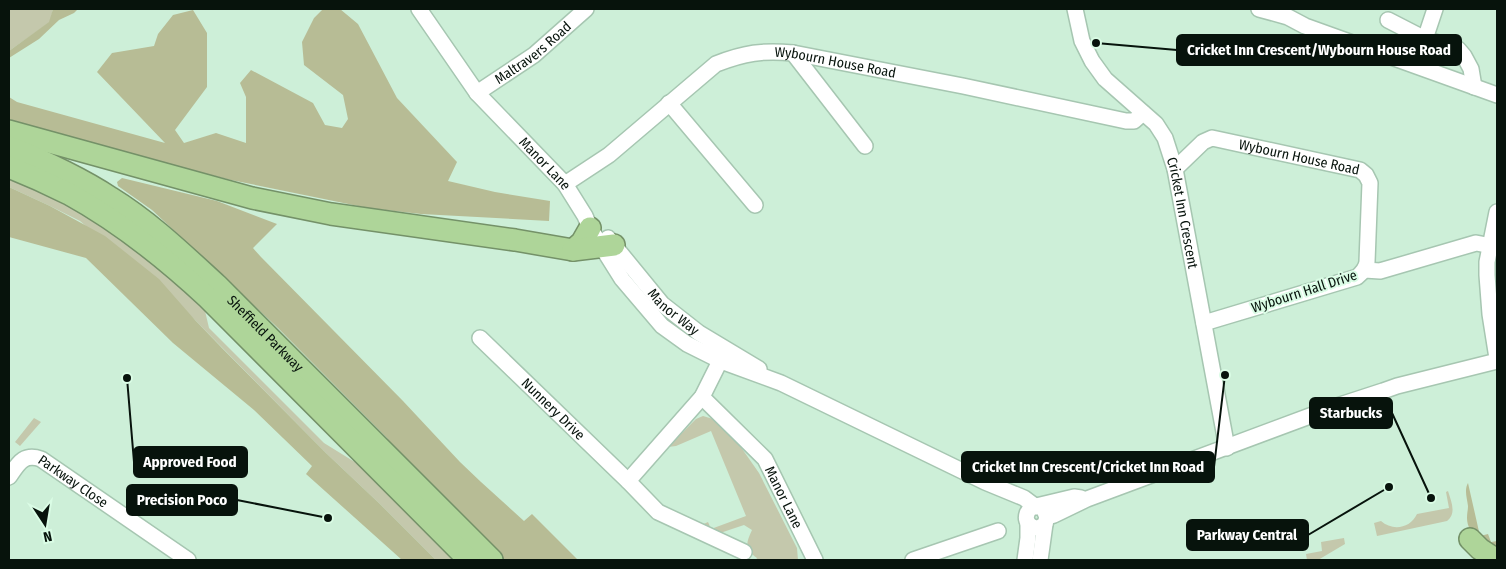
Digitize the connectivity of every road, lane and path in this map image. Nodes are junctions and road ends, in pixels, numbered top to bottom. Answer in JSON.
{"nodes":[{"id":1,"x":419,"y":9,"type":"edge"},
{"id":2,"x":586,"y":9,"type":"edge"},
{"id":3,"x":1075,"y":9,"type":"edge"},
{"id":4,"x":1258,"y":9,"type":"edge"},
{"id":5,"x":1435,"y":9,"type":"edge"},
{"id":6,"x":1388,"y":20,"type":"dead end"},
{"id":7,"x":1425,"y":39,"type":"junction"},
{"id":8,"x":793,"y":53,"type":"junction"},
{"id":9,"x":1474,"y":86,"type":"junction"},
{"id":10,"x":477,"y":93,"type":"junction"},
{"id":11,"x":1497,"y":94,"type":"edge"},
{"id":12,"x":669,"y":103,"type":"junction"},
{"id":13,"x":1143,"y":113,"type":"junction"},
{"id":14,"x":9,"y":131,"type":"edge"},
{"id":15,"x":865,"y":146,"type":"dead end"},
{"id":16,"x":9,"y":147,"type":"edge"},
{"id":17,"x":9,"y":167,"type":"edge"},
{"id":18,"x":1175,"y":169,"type":"junction"},
{"id":19,"x":564,"y":184,"type":"junction"},
{"id":20,"x":755,"y":205,"type":"dead end"},
{"id":21,"x":1497,"y":212,"type":"edge"},
{"id":22,"x":588,"y":222,"type":"junction"},
{"id":23,"x":608,"y":246,"type":"junction"},
{"id":24,"x":1494,"y":246,"type":"edge"},
{"id":25,"x":572,"y":250,"type":"junction"},
{"id":26,"x":1365,"y":270,"type":"junction"},
{"id":27,"x":1204,"y":323,"type":"junction"},
{"id":28,"x":662,"y":326,"type":"joint"},
{"id":29,"x":480,"y":338,"type":"dead end"},
{"id":30,"x":723,"y":354,"type":"junction"},
{"id":31,"x":1497,"y":360,"type":"edge"},
{"id":32,"x":702,"y":397,"type":"junction"},
{"id":33,"x":1227,"y":448,"type":"junction"},
{"id":34,"x":9,"y":476,"type":"edge"},
{"id":35,"x":628,"y":481,"type":"junction"},
{"id":36,"x":1037,"y":516,"type":"junction"},
{"id":37,"x":998,"y":531,"type":"dead end"},
{"id":38,"x":1470,"y":539,"type":"dead end"},
{"id":39,"x":744,"y":552,"type":"dead end"},
{"id":40,"x":188,"y":560,"type":"edge"},
{"id":41,"x":469,"y":560,"type":"edge"},
{"id":42,"x":492,"y":560,"type":"edge"},
{"id":43,"x":815,"y":560,"type":"edge"},
{"id":44,"x":913,"y":560,"type":"edge"},
{"id":45,"x":1025,"y":560,"type":"edge"},
{"id":46,"x":1040,"y":560,"type":"edge"},
{"id":47,"x":1497,"y":560,"type":"edge"}],
"edges":[{"from":1,"to":10,"type":"street","name":"Manor Lane"},
{"from":2,"to":10,"type":"street","name":"Maltravers Road"},
{"from":3,"to":13,"type":"street","name":"Cricket Inn Crescent"},
{"from":4,"to":9,"type":"street"},
{"from":5,"to":7,"type":"street"},
{"from":6,"to":7,"type":"street"},
{"from":7,"to":9,"type":"street"},
{"from":8,"to":12,"type":"street","name":"Wybourn House Road"},
{"from":8,"to":13,"type":"street","name":"Wybourn House Road"},
{"from":8,"to":15,"type":"street"},
{"from":9,"to":11,"type":"street"},
{"from":10,"to":19,"type":"street","name":"Manor Lane"},
{"from":12,"to":19,"type":"street","name":"Wybourn House Road"},
{"from":12,"to":20,"type":"street"},
{"from":13,"to":18,"type":"street","name":"Cricket Inn Crescent"},
{"from":14,"to":25,"type":"highway"},
{"from":16,"to":42,"type":"highway","name":"Sheffield Parkway"},
{"from":17,"to":41,"type":"highway","name":"Sheffield Parkway"},
{"from":18,"to":26,"type":"street","name":"Wybourn House Road"},
{"from":18,"to":27,"type":"street","name":"Cricket Inn Crescent"},
{"from":19,"to":22,"type":"street","name":"Manor Lane"},
{"from":21,"to":24,"type":"street"},
{"from":22,"to":23,"type":"street","name":"Manor Lane"},
{"from":22,"to":25,"type":"highway"},
{"from":23,"to":25,"type":"highway"},
{"from":23,"to":28,"type":"street","name":"Manor Lane"},
{"from":23,"to":30,"type":"street","name":"Manor Way"},
{"from":24,"to":26,"type":"street","name":"Wybourn Hall Drive"},
{"from":24,"to":31,"type":"street"},
{"from":26,"to":27,"type":"street","name":"Wybourn Hall Drive"},
{"from":27,"to":33,"type":"street","name":"Cricket Inn Crescent"},
{"from":28,"to":30,"type":"street","name":"Manor Way"},
{"from":29,"to":35,"type":"street","name":"Nunnery Drive"},
{"from":30,"to":32,"type":"street"},
{"from":30,"to":36,"type":"street","name":"Manor Way"},
{"from":31,"to":33,"type":"street"},
{"from":32,"to":35,"type":"street"},
{"from":32,"to":43,"type":"street","name":"Manor Lane"},
{"from":33,"to":36,"type":"street"},
{"from":34,"to":40,"type":"street","name":"Parkway Close"},
{"from":35,"to":39,"type":"street","name":"Nunnery Drive"},
{"from":36,"to":45,"type":"street"},
{"from":36,"to":46,"type":"street"},
{"from":37,"to":44,"type":"street"},
{"from":38,"to":47,"type":"highway"}]}
